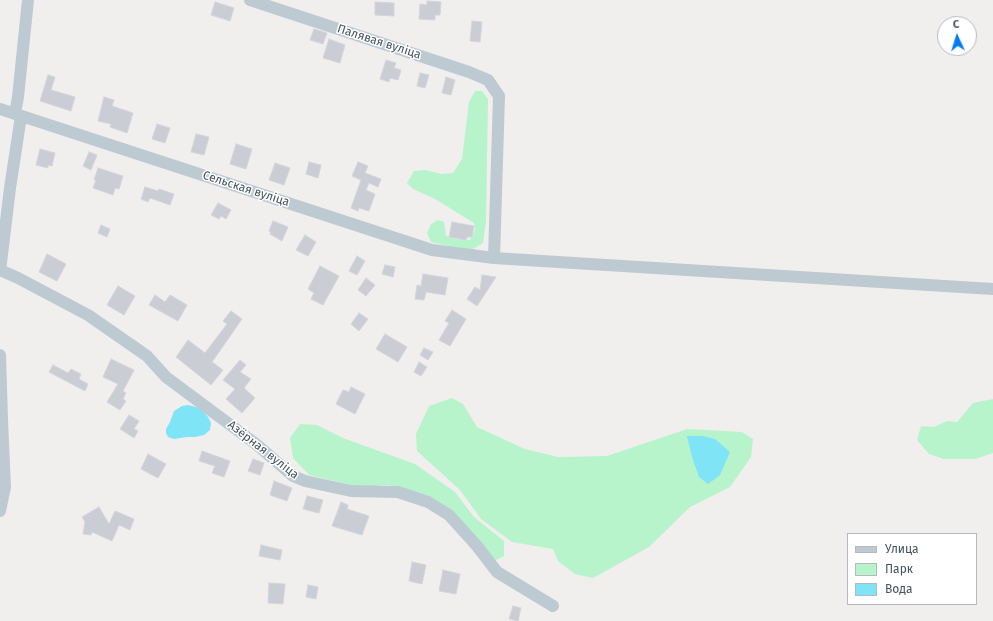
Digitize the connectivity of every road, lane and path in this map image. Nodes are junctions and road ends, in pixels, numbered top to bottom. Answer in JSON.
{"nodes":[{"id":1,"x":28,"y":0,"type":"edge"},
{"id":2,"x":250,"y":0,"type":"edge"},
{"id":3,"x":0,"y":109,"type":"edge"},
{"id":4,"x":18,"y":115,"type":"junction"},
{"id":5,"x":494,"y":258,"type":"junction"},
{"id":6,"x":0,"y":271,"type":"edge"},
{"id":7,"x":993,"y":289,"type":"edge"},
{"id":8,"x":0,"y":355,"type":"edge"},
{"id":9,"x":0,"y":511,"type":"edge"},
{"id":10,"x":553,"y":606,"type":"dead end"}],
"edges":[{"from":1,"to":4,"type":"street"},
{"from":2,"to":5,"type":"street","name":"Палявая вуліца"},
{"from":3,"to":4,"type":"street","name":"Сельская вуліца"},
{"from":4,"to":5,"type":"street","name":"Сельская вуліца"},
{"from":4,"to":6,"type":"street"},
{"from":5,"to":7,"type":"street","name":"Сельская вуліца"},
{"from":6,"to":10,"type":"street","name":"Азёрная вуліца"},
{"from":8,"to":9,"type":"street"}]}
